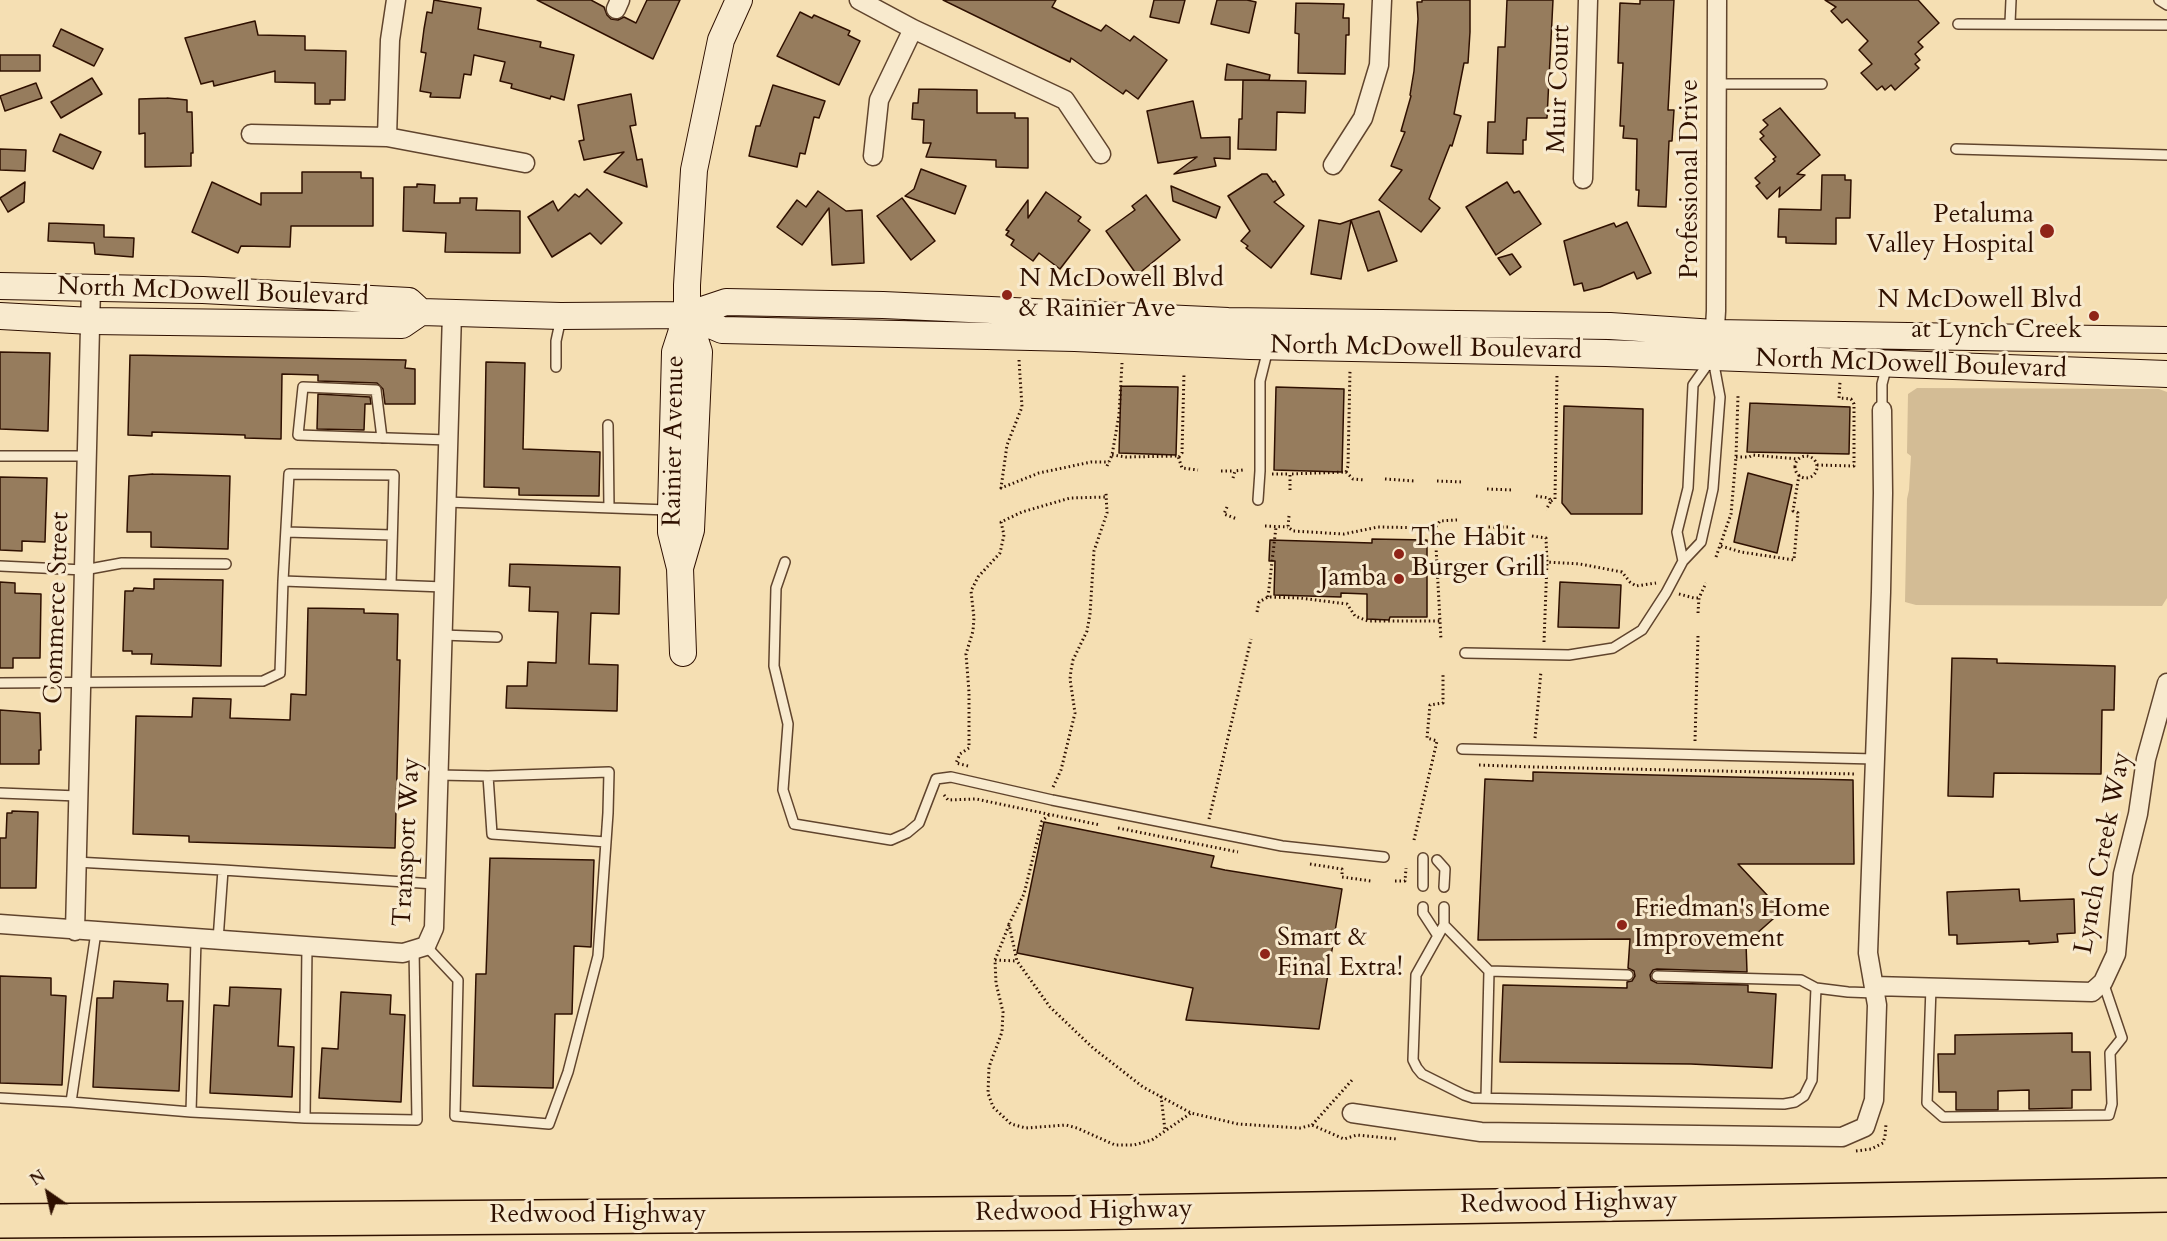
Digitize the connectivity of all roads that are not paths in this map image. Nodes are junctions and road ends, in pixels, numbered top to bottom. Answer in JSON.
{"nodes":[{"id":1,"x":396,"y":0,"type":"edge"},
{"id":2,"x":740,"y":0,"type":"edge"},
{"id":3,"x":859,"y":0,"type":"edge"},
{"id":4,"x":1382,"y":0,"type":"edge"},
{"id":5,"x":1588,"y":0,"type":"edge"},
{"id":6,"x":1717,"y":0,"type":"edge"},
{"id":7,"x":2011,"y":0,"type":"edge"},
{"id":8,"x":2160,"y":0,"type":"edge"},
{"id":9,"x":2167,"y":5,"type":"edge"},
{"id":10,"x":2010,"y":23,"type":"junction"},
{"id":11,"x":1958,"y":24,"type":"dead end"},
{"id":12,"x":2167,"y":25,"type":"edge"},
{"id":13,"x":913,"y":29,"type":"junction"},
{"id":14,"x":1716,"y":84,"type":"junction"},
{"id":15,"x":1822,"y":84,"type":"dead end"},
{"id":16,"x":250,"y":134,"type":"dead end"},
{"id":17,"x":387,"y":137,"type":"junction"},
{"id":18,"x":1956,"y":149,"type":"dead end"},
{"id":19,"x":1101,"y":154,"type":"dead end"},
{"id":20,"x":2167,"y":155,"type":"edge"},
{"id":21,"x":873,"y":156,"type":"dead end"},
{"id":22,"x":525,"y":163,"type":"dead end"},
{"id":23,"x":1333,"y":165,"type":"dead end"},
{"id":24,"x":1583,"y":178,"type":"dead end"},
{"id":25,"x":0,"y":286,"type":"edge"},
{"id":26,"x":92,"y":287,"type":"junction"},
{"id":27,"x":421,"y":312,"type":"junction"},
{"id":28,"x":452,"y":313,"type":"junction"},
{"id":29,"x":687,"y":315,"type":"junction"},
{"id":30,"x":0,"y":316,"type":"edge"},
{"id":31,"x":561,"y":316,"type":"junction"},
{"id":32,"x":91,"y":321,"type":"junction"},
{"id":33,"x":2167,"y":340,"type":"edge"},
{"id":34,"x":1713,"y":345,"type":"junction"},
{"id":35,"x":1269,"y":347,"type":"junction"},
{"id":36,"x":1887,"y":364,"type":"junction"},
{"id":37,"x":556,"y":367,"type":"dead end"},
{"id":38,"x":2167,"y":374,"type":"edge"},
{"id":39,"x":1882,"y":410,"type":"joint"},
{"id":40,"x":608,"y":425,"type":"dead end"},
{"id":41,"x":382,"y":438,"type":"junction"},
{"id":42,"x":448,"y":440,"type":"junction"},
{"id":43,"x":0,"y":456,"type":"edge"},
{"id":44,"x":87,"y":456,"type":"junction"},
{"id":45,"x":1258,"y":500,"type":"dead end"},
{"id":46,"x":446,"y":502,"type":"junction"},
{"id":47,"x":609,"y":508,"type":"junction"},
{"id":48,"x":681,"y":510,"type":"junction"},
{"id":49,"x":286,"y":531,"type":"junction"},
{"id":50,"x":392,"y":535,"type":"junction"},
{"id":51,"x":1683,"y":561,"type":"junction"},
{"id":52,"x":785,"y":562,"type":"dead end"},
{"id":53,"x":226,"y":564,"type":"dead end"},
{"id":54,"x":0,"y":566,"type":"edge"},
{"id":55,"x":84,"y":570,"type":"junction"},
{"id":56,"x":283,"y":581,"type":"junction"},
{"id":57,"x":391,"y":585,"type":"junction"},
{"id":58,"x":444,"y":586,"type":"junction"},
{"id":59,"x":442,"y":635,"type":"junction"},
{"id":60,"x":497,"y":637,"type":"dead end"},
{"id":61,"x":683,"y":653,"type":"dead end"},
{"id":62,"x":1465,"y":653,"type":"dead end"},
{"id":63,"x":81,"y":682,"type":"junction"},
{"id":64,"x":0,"y":683,"type":"edge"},
{"id":65,"x":2167,"y":683,"type":"edge"},
{"id":66,"x":1462,"y":749,"type":"dead end"},
{"id":67,"x":1875,"y":759,"type":"junction"},
{"id":68,"x":438,"y":775,"type":"junction"},
{"id":69,"x":488,"y":776,"type":"junction"},
{"id":70,"x":0,"y":794,"type":"edge"},
{"id":71,"x":78,"y":796,"type":"junction"},
{"id":72,"x":606,"y":842,"type":"junction"},
{"id":73,"x":1384,"y":857,"type":"dead end"},
{"id":74,"x":1423,"y":858,"type":"dead end"},
{"id":75,"x":1437,"y":860,"type":"dead end"},
{"id":76,"x":76,"y":862,"type":"junction"},
{"id":77,"x":223,"y":870,"type":"junction"},
{"id":78,"x":435,"y":884,"type":"junction"},
{"id":79,"x":1423,"y":886,"type":"dead end"},
{"id":80,"x":1444,"y":887,"type":"dead end"},
{"id":81,"x":1423,"y":907,"type":"dead end"},
{"id":82,"x":1444,"y":907,"type":"dead end"},
{"id":83,"x":0,"y":924,"type":"edge"},
{"id":84,"x":1444,"y":925,"type":"junction"},
{"id":85,"x":75,"y":930,"type":"junction"},
{"id":86,"x":96,"y":932,"type":"junction"},
{"id":87,"x":1438,"y":936,"type":"junction"},
{"id":88,"x":196,"y":939,"type":"junction"},
{"id":89,"x":218,"y":940,"type":"junction"},
{"id":90,"x":307,"y":946,"type":"junction"},
{"id":91,"x":420,"y":947,"type":"junction"},
{"id":92,"x":1489,"y":971,"type":"junction"},
{"id":93,"x":1628,"y":975,"type":"dead end"},
{"id":94,"x":1657,"y":976,"type":"dead end"},
{"id":95,"x":2103,"y":982,"type":"junction"},
{"id":96,"x":1931,"y":987,"type":"junction"},
{"id":97,"x":1816,"y":988,"type":"junction"},
{"id":98,"x":1874,"y":989,"type":"junction"},
{"id":99,"x":0,"y":1098,"type":"edge"},
{"id":100,"x":1486,"y":1098,"type":"junction"},
{"id":101,"x":70,"y":1102,"type":"junction"},
{"id":102,"x":191,"y":1112,"type":"junction"},
{"id":103,"x":1352,"y":1113,"type":"dead end"},
{"id":104,"x":305,"y":1118,"type":"junction"},
{"id":105,"x":2167,"y":1194,"type":"edge"},
{"id":106,"x":9,"y":1221,"type":"edge"}],
"edges":[{"from":1,"to":17,"type":"street"},
{"from":2,"to":29,"type":"main road","name":"Rainier Avenue"},
{"from":3,"to":13,"type":"street"},
{"from":4,"to":23,"type":"street"},
{"from":5,"to":24,"type":"street","name":"Muir Court"},
{"from":6,"to":14,"type":"street","name":"Professional Drive"},
{"from":7,"to":10,"type":"lane"},
{"from":8,"to":9,"type":"lane"},
{"from":10,"to":11,"type":"lane"},
{"from":10,"to":12,"type":"lane"},
{"from":13,"to":19,"type":"street"},
{"from":13,"to":21,"type":"street"},
{"from":14,"to":15,"type":"lane"},
{"from":14,"to":34,"type":"street","name":"Professional Drive"},
{"from":16,"to":17,"type":"street"},
{"from":17,"to":22,"type":"street"},
{"from":18,"to":20,"type":"lane"},
{"from":25,"to":26,"type":"main road","name":"North McDowell Boulevard"},
{"from":26,"to":27,"type":"main road","name":"North McDowell Boulevard"},
{"from":26,"to":32,"type":"street","name":"Commerce Street"},
{"from":27,"to":28,"type":"main road","name":"North McDowell Boulevard"},
{"from":27,"to":32,"type":"main road","name":"North McDowell Boulevard"},
{"from":28,"to":31,"type":"main road","name":"North McDowell Boulevard"},
{"from":28,"to":42,"type":"street","name":"Transport Way"},
{"from":29,"to":31,"type":"main road","name":"North McDowell Boulevard"},
{"from":29,"to":34,"type":"main road","name":"North McDowell Boulevard"},
{"from":29,"to":35,"type":"main road","name":"North McDowell Boulevard"},
{"from":29,"to":48,"type":"main road","name":"Rainier Avenue"},
{"from":30,"to":32,"type":"main road","name":"North McDowell Boulevard"},
{"from":31,"to":37,"type":"lane"},
{"from":32,"to":44,"type":"street","name":"Commerce Street"},
{"from":33,"to":34,"type":"main road","name":"North McDowell Boulevard"},
{"from":34,"to":35,"type":"main road","name":"North McDowell Boulevard"},
{"from":34,"to":36,"type":"main road","name":"North McDowell Boulevard"},
{"from":34,"to":51,"type":"lane"},
{"from":34,"to":51,"type":"lane"},
{"from":35,"to":45,"type":"lane"},
{"from":36,"to":38,"type":"main road","name":"North McDowell Boulevard"},
{"from":36,"to":39,"type":"lane"},
{"from":39,"to":67,"type":"street"},
{"from":40,"to":47,"type":"lane"},
{"from":41,"to":41,"type":"lane"},
{"from":41,"to":42,"type":"lane"},
{"from":42,"to":46,"type":"street","name":"Transport Way"},
{"from":43,"to":44,"type":"lane"},
{"from":44,"to":55,"type":"street","name":"Commerce Street"},
{"from":46,"to":47,"type":"lane"},
{"from":46,"to":58,"type":"street","name":"Transport Way"},
{"from":47,"to":48,"type":"lane"},
{"from":48,"to":61,"type":"main road","name":"Rainier Avenue"},
{"from":49,"to":50,"type":"lane"},
{"from":49,"to":50,"type":"lane"},
{"from":49,"to":56,"type":"lane"},
{"from":50,"to":57,"type":"lane"},
{"from":51,"to":62,"type":"lane"},
{"from":52,"to":73,"type":"lane"},
{"from":53,"to":55,"type":"lane"},
{"from":54,"to":55,"type":"lane"},
{"from":55,"to":63,"type":"street","name":"Commerce Street"},
{"from":56,"to":57,"type":"lane"},
{"from":56,"to":63,"type":"lane"},
{"from":57,"to":58,"type":"lane"},
{"from":58,"to":59,"type":"street","name":"Transport Way"},
{"from":59,"to":60,"type":"lane"},
{"from":59,"to":68,"type":"street","name":"Transport Way"},
{"from":63,"to":64,"type":"lane"},
{"from":63,"to":71,"type":"street","name":"Commerce Street"},
{"from":65,"to":95,"type":"street","name":"Lynch Creek Way"},
{"from":66,"to":67,"type":"lane"},
{"from":67,"to":98,"type":"street"},
{"from":68,"to":69,"type":"lane"},
{"from":68,"to":78,"type":"street","name":"Transport Way"},
{"from":69,"to":72,"type":"lane"},
{"from":69,"to":72,"type":"lane"},
{"from":70,"to":71,"type":"lane"},
{"from":71,"to":76,"type":"street","name":"Commerce Street"},
{"from":72,"to":91,"type":"lane"},
{"from":74,"to":79,"type":"lane"},
{"from":75,"to":80,"type":"lane"},
{"from":76,"to":77,"type":"lane"},
{"from":76,"to":85,"type":"street","name":"Commerce Street"},
{"from":77,"to":78,"type":"lane"},
{"from":77,"to":89,"type":"lane"},
{"from":78,"to":91,"type":"street","name":"Transport Way"},
{"from":81,"to":87,"type":"lane"},
{"from":82,"to":84,"type":"lane"},
{"from":83,"to":85,"type":"street","name":"Transport Way"},
{"from":84,"to":87,"type":"lane"},
{"from":84,"to":92,"type":"lane"},
{"from":85,"to":86,"type":"street","name":"Transport Way"},
{"from":86,"to":88,"type":"street","name":"Transport Way"},
{"from":86,"to":101,"type":"lane"},
{"from":87,"to":100,"type":"lane"},
{"from":88,"to":89,"type":"street","name":"Transport Way"},
{"from":88,"to":102,"type":"lane"},
{"from":89,"to":90,"type":"street","name":"Transport Way"},
{"from":90,"to":91,"type":"street","name":"Transport Way"},
{"from":90,"to":104,"type":"lane"},
{"from":91,"to":104,"type":"lane"},
{"from":92,"to":93,"type":"lane"},
{"from":92,"to":100,"type":"lane"},
{"from":94,"to":97,"type":"lane"},
{"from":95,"to":96,"type":"street","name":"Lynch Creek Way"},
{"from":95,"to":96,"type":"lane"},
{"from":96,"to":98,"type":"street","name":"Lynch Creek Way"},
{"from":97,"to":98,"type":"lane"},
{"from":97,"to":100,"type":"lane"},
{"from":98,"to":103,"type":"street"},
{"from":99,"to":101,"type":"lane"},
{"from":101,"to":102,"type":"lane"},
{"from":102,"to":104,"type":"lane"},
{"from":105,"to":106,"type":"highway","name":"Redwood Highway"}]}
